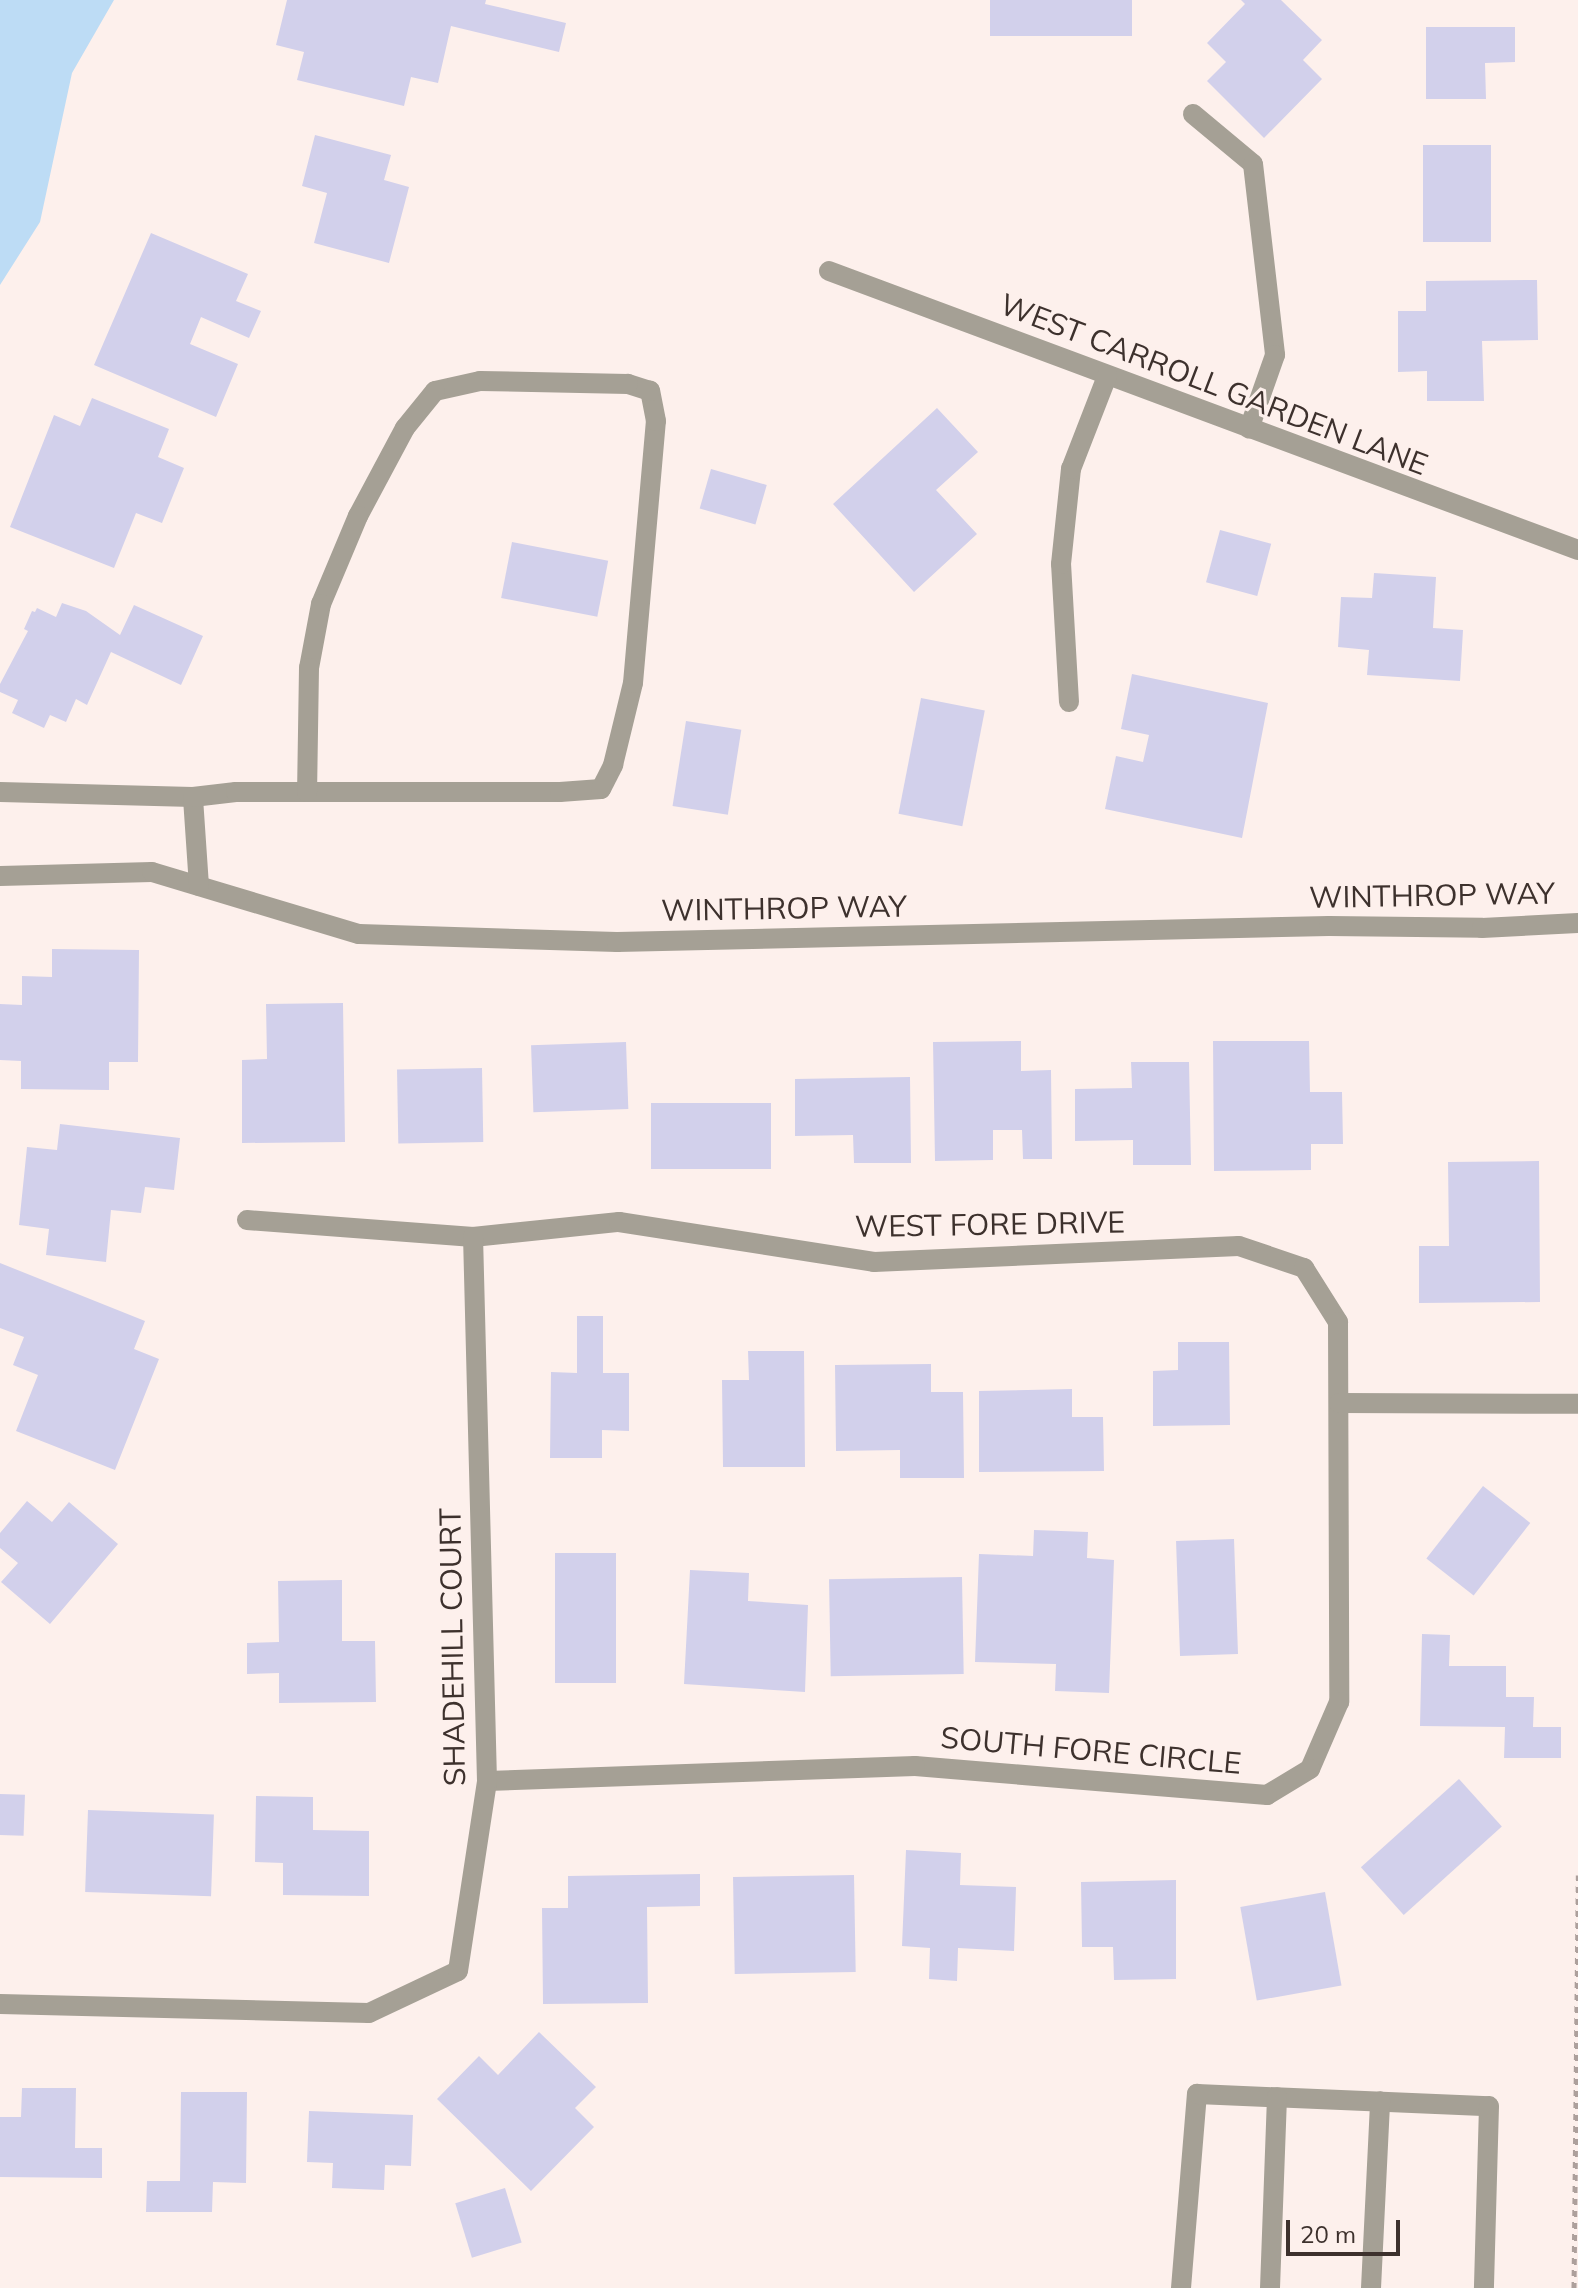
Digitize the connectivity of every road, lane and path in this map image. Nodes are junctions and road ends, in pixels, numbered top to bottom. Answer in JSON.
{"nodes":[{"id":1,"x":1193,"y":114,"type":"dead end"},
{"id":2,"x":829,"y":271,"type":"dead end"},
{"id":3,"x":1107,"y":376,"type":"junction"},
{"id":4,"x":1249,"y":429,"type":"junction"},
{"id":5,"x":1578,"y":550,"type":"edge"},
{"id":6,"x":1069,"y":702,"type":"dead end"},
{"id":7,"x":0,"y":792,"type":"edge"},
{"id":8,"x":307,"y":792,"type":"junction"},
{"id":9,"x":193,"y":797,"type":"junction"},
{"id":10,"x":0,"y":876,"type":"edge"},
{"id":11,"x":199,"y":886,"type":"junction"},
{"id":12,"x":1578,"y":923,"type":"edge"},
{"id":13,"x":247,"y":1220,"type":"dead end"},
{"id":14,"x":473,"y":1237,"type":"junction"},
{"id":15,"x":1339,"y":1403,"type":"junction"},
{"id":16,"x":1578,"y":1404,"type":"edge"},
{"id":17,"x":487,"y":1781,"type":"junction"},
{"id":18,"x":1578,"y":1875,"type":"edge"},
{"id":19,"x":0,"y":2004,"type":"edge"},
{"id":20,"x":1277,"y":2097,"type":"junction"},
{"id":21,"x":1380,"y":2101,"type":"junction"},
{"id":22,"x":1181,"y":2288,"type":"edge"},
{"id":23,"x":1270,"y":2288,"type":"edge"},
{"id":24,"x":1371,"y":2288,"type":"edge"},
{"id":25,"x":1484,"y":2288,"type":"edge"},
{"id":26,"x":1574,"y":2288,"type":"edge"}],
"edges":[{"from":1,"to":4,"type":"street"},
{"from":2,"to":3,"type":"street","name":"WEST CARROLL GARDEN LANE"},
{"from":3,"to":4,"type":"street","name":"WEST CARROLL GARDEN LANE"},
{"from":3,"to":6,"type":"street"},
{"from":4,"to":5,"type":"street","name":"WEST CARROLL GARDEN LANE"},
{"from":7,"to":9,"type":"street"},
{"from":8,"to":8,"type":"street"},
{"from":8,"to":9,"type":"street"},
{"from":9,"to":11,"type":"street"},
{"from":10,"to":11,"type":"street","name":"WINTHROP WAY"},
{"from":11,"to":12,"type":"street","name":"WINTHROP WAY"},
{"from":13,"to":14,"type":"street","name":"WEST FORE DRIVE"},
{"from":14,"to":15,"type":"street","name":"WEST FORE DRIVE"},
{"from":14,"to":17,"type":"street","name":"SHADEHILL COURT"},
{"from":15,"to":16,"type":"street"},
{"from":15,"to":17,"type":"street","name":"SOUTH FORE CIRCLE"},
{"from":17,"to":19,"type":"street","name":"SHADEHILL COURT"},
{"from":18,"to":26,"type":"path"},
{"from":20,"to":21,"type":"street"},
{"from":20,"to":22,"type":"street"},
{"from":20,"to":23,"type":"street"},
{"from":21,"to":24,"type":"street"},
{"from":21,"to":25,"type":"street"}]}
